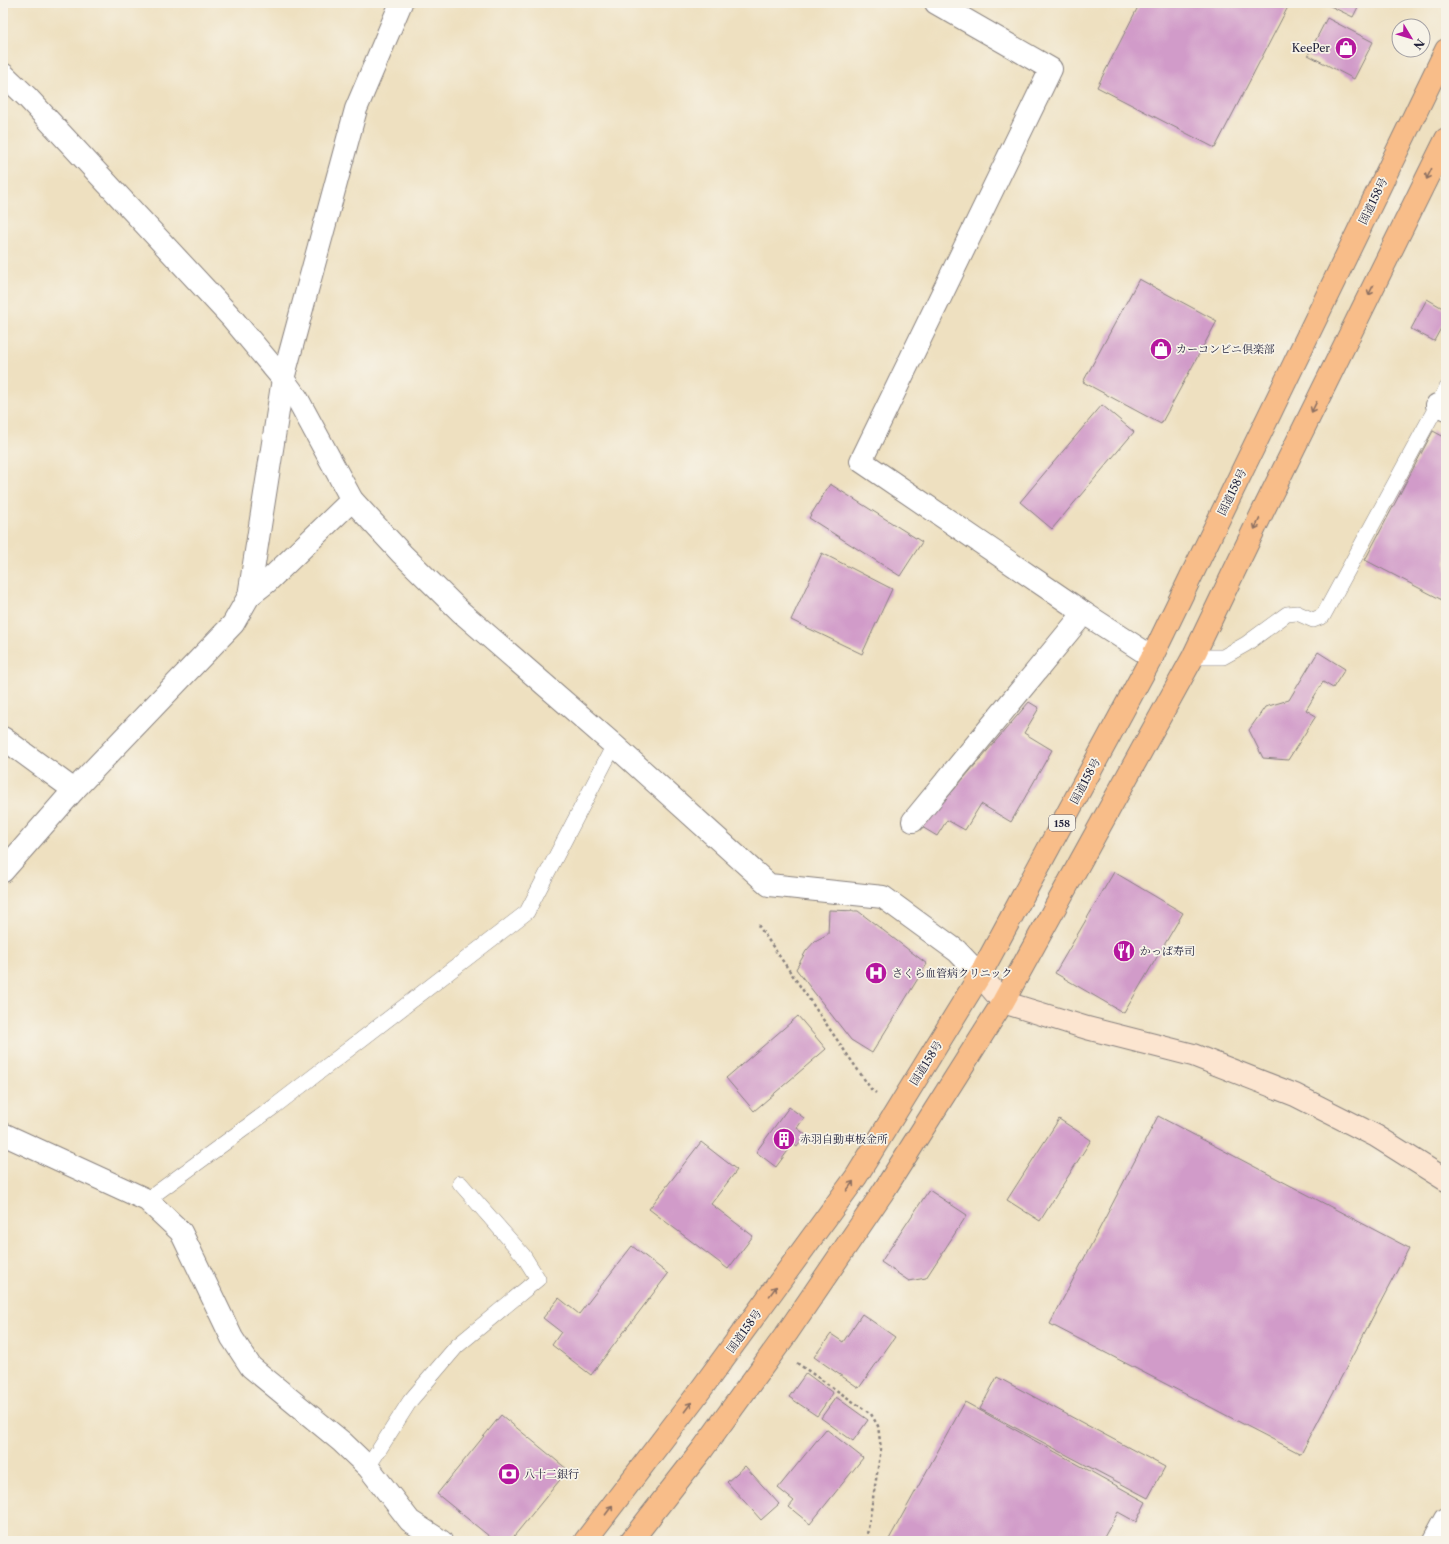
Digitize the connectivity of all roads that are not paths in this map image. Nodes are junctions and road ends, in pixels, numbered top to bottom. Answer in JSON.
{"nodes":[{"id":1,"x":401,"y":3,"type":"edge"},
{"id":2,"x":936,"y":3,"type":"edge"},
{"id":3,"x":1446,"y":50,"type":"edge"},
{"id":4,"x":3,"y":74,"type":"edge"},
{"id":5,"x":1446,"y":139,"type":"edge"},
{"id":6,"x":283,"y":379,"type":"junction"},
{"id":7,"x":1443,"y":401,"type":"edge"},
{"id":8,"x":352,"y":500,"type":"junction"},
{"id":9,"x":249,"y":596,"type":"junction"},
{"id":10,"x":1084,"y":613,"type":"junction"},
{"id":11,"x":1152,"y":657,"type":"junction"},
{"id":12,"x":1193,"y":657,"type":"junction"},
{"id":13,"x":3,"y":738,"type":"edge"},
{"id":14,"x":614,"y":745,"type":"junction"},
{"id":15,"x":74,"y":790,"type":"junction"},
{"id":16,"x":913,"y":821,"type":"dead end"},
{"id":17,"x":3,"y":871,"type":"edge"},
{"id":18,"x":980,"y":974,"type":"junction"},
{"id":19,"x":1003,"y":1002,"type":"junction"},
{"id":20,"x":3,"y":1134,"type":"edge"},
{"id":21,"x":1446,"y":1180,"type":"edge"},
{"id":22,"x":460,"y":1183,"type":"dead end"},
{"id":23,"x":147,"y":1200,"type":"junction"},
{"id":24,"x":368,"y":1467,"type":"junction"},
{"id":25,"x":1446,"y":1518,"type":"edge"},
{"id":26,"x":442,"y":1541,"type":"edge"},
{"id":27,"x":585,"y":1541,"type":"edge"},
{"id":28,"x":631,"y":1541,"type":"edge"},
{"id":29,"x":1434,"y":1541,"type":"edge"}],
"edges":[{"from":1,"to":6,"type":"street"},
{"from":2,"to":10,"type":"street"},
{"from":3,"to":11,"type":"highway","name":"国道158号","number":"158"},
{"from":4,"to":6,"type":"street"},
{"from":5,"to":12,"type":"highway","one_way":true},
{"from":6,"to":8,"type":"street"},
{"from":6,"to":9,"type":"street"},
{"from":7,"to":12,"type":"lane"},
{"from":8,"to":9,"type":"street"},
{"from":8,"to":14,"type":"street"},
{"from":9,"to":15,"type":"street"},
{"from":10,"to":11,"type":"street"},
{"from":10,"to":16,"type":"street"},
{"from":11,"to":18,"type":"highway","name":"国道158号","number":"158"},
{"from":12,"to":19,"type":"highway"},
{"from":13,"to":15,"type":"street"},
{"from":14,"to":18,"type":"street"},
{"from":14,"to":23,"type":"lane"},
{"from":15,"to":17,"type":"street"},
{"from":18,"to":19,"type":"street"},
{"from":27,"to":18,"type":"highway","name":"国道158号","number":"158","one_way":true},
{"from":19,"to":21,"type":"street"},
{"from":19,"to":28,"type":"highway"},
{"from":20,"to":23,"type":"street"},
{"from":22,"to":24,"type":"lane"},
{"from":23,"to":24,"type":"street"},
{"from":24,"to":26,"type":"street"},
{"from":25,"to":29,"type":"street"}]}
